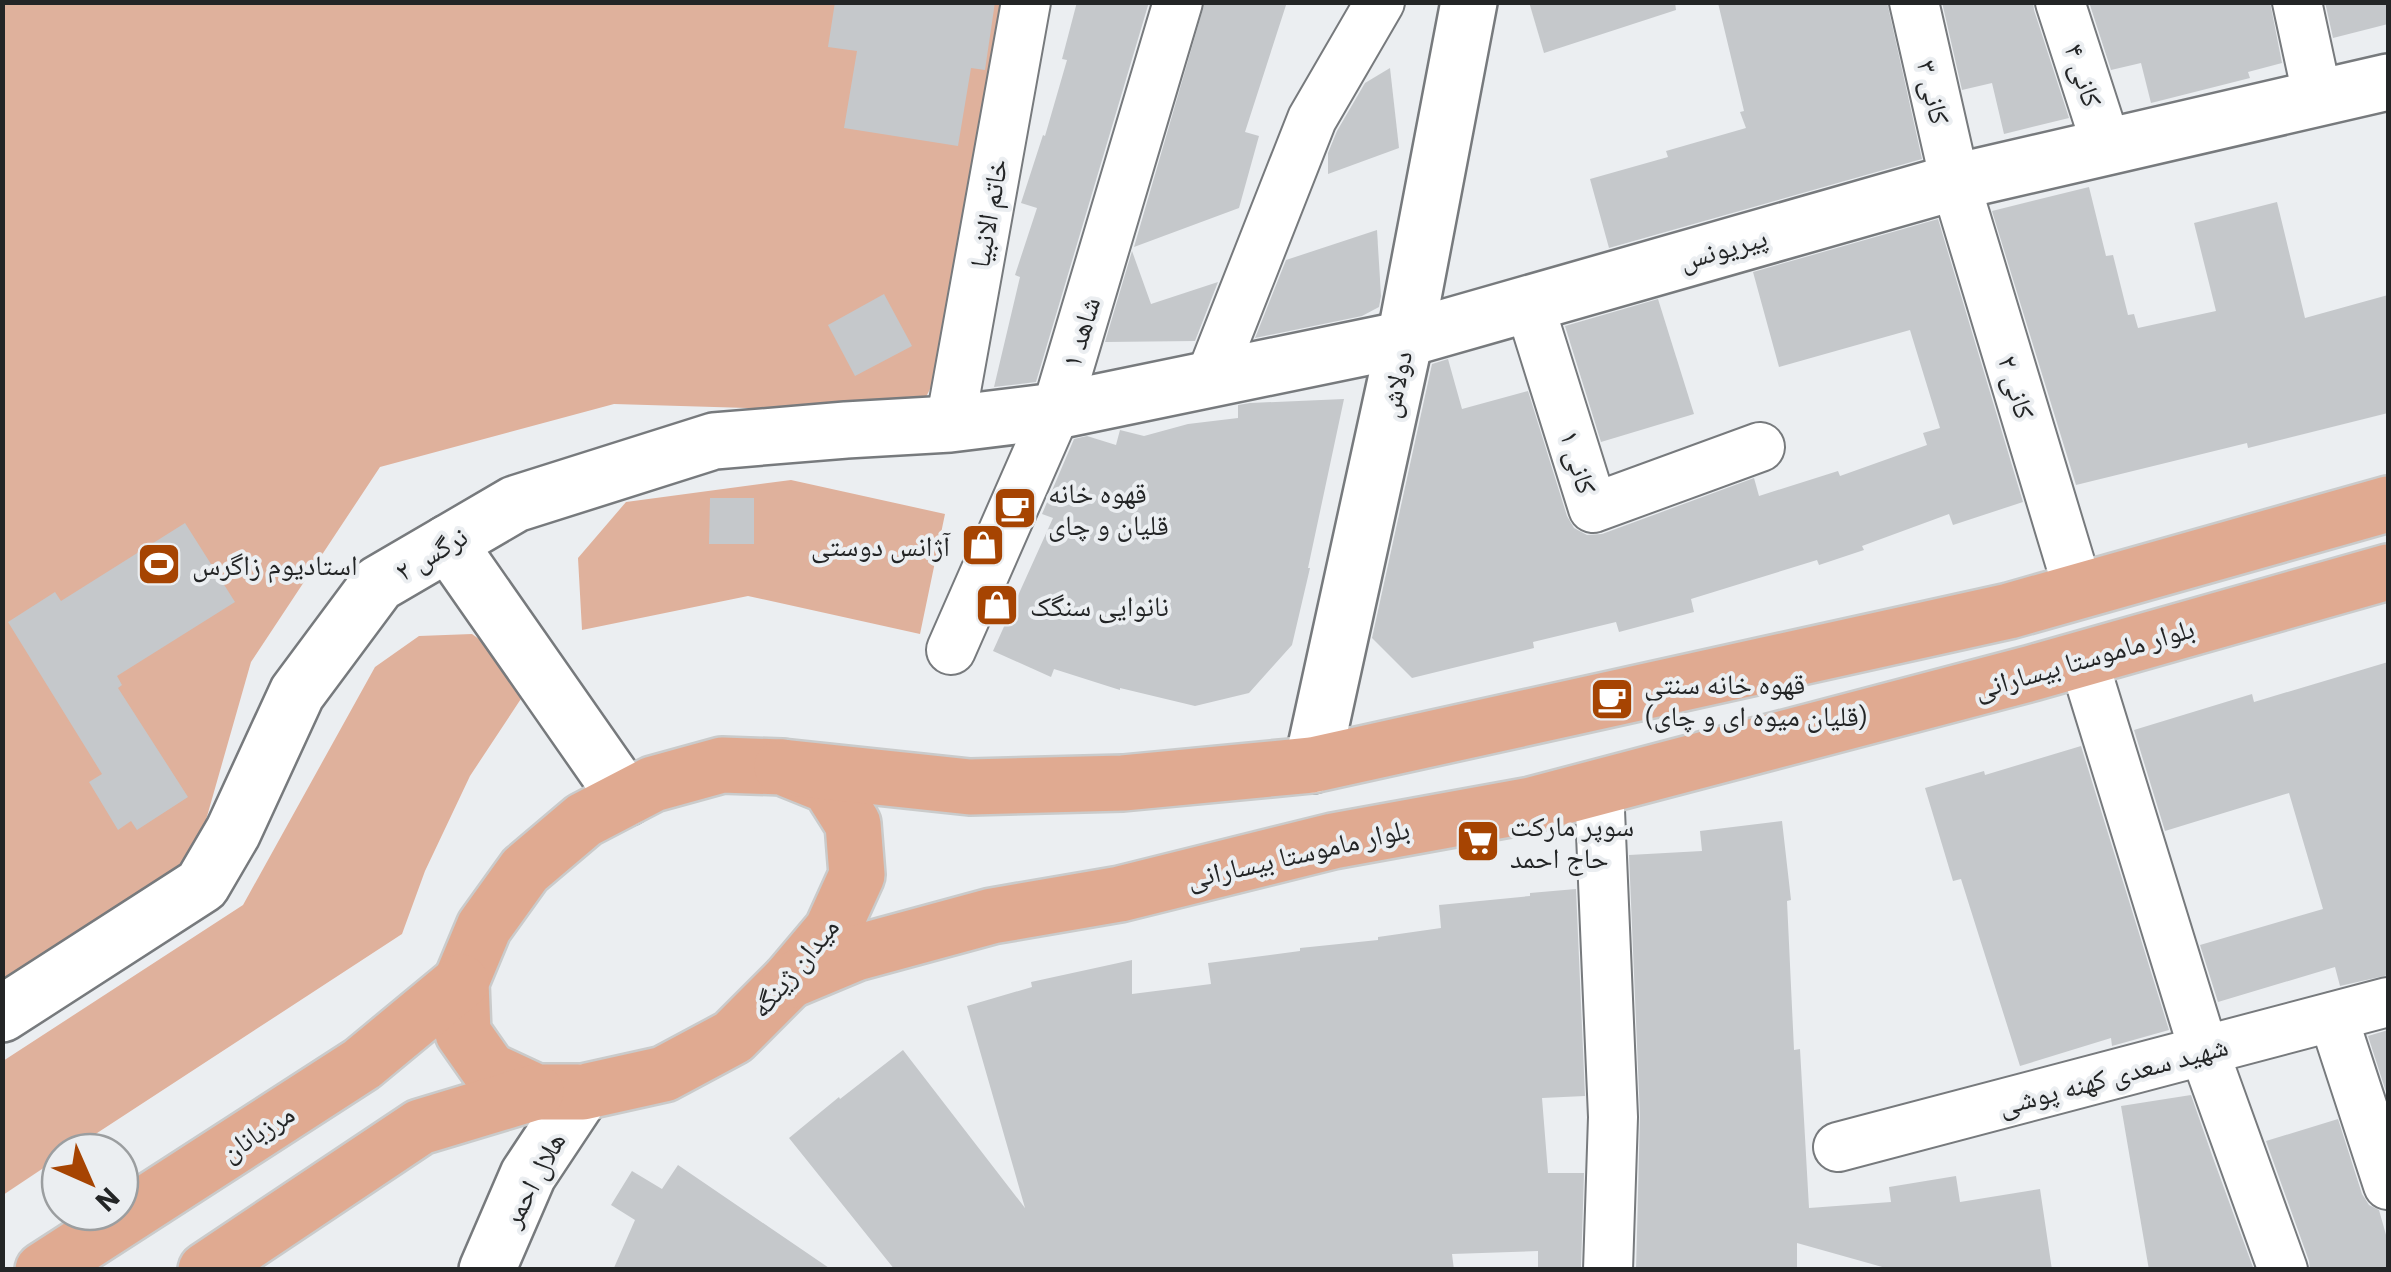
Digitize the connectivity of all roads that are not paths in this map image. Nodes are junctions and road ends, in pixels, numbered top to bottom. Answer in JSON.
{"nodes":[{"id":1,"x":1026,"y":2,"type":"edge"},
{"id":2,"x":1178,"y":2,"type":"edge"},
{"id":3,"x":1380,"y":2,"type":"edge"},
{"id":4,"x":1469,"y":2,"type":"edge"},
{"id":5,"x":1914,"y":2,"type":"edge"},
{"id":6,"x":2060,"y":2,"type":"edge"},
{"id":7,"x":2298,"y":2,"type":"edge"},
{"id":8,"x":2388,"y":82,"type":"edge"},
{"id":9,"x":2318,"y":99,"type":"junction"},
{"id":10,"x":2107,"y":146,"type":"junction"},
{"id":11,"x":1955,"y":182,"type":"junction"},
{"id":12,"x":1530,"y":304,"type":"junction"},
{"id":13,"x":1405,"y":339,"type":"junction"},
{"id":14,"x":1210,"y":378,"type":"junction"},
{"id":15,"x":1056,"y":411,"type":"junction"},
{"id":16,"x":950,"y":424,"type":"junction"},
{"id":17,"x":1760,"y":447,"type":"dead end"},
{"id":18,"x":2388,"y":504,"type":"edge"},
{"id":19,"x":448,"y":543,"type":"junction"},
{"id":20,"x":2388,"y":572,"type":"edge"},
{"id":21,"x":2079,"y":592,"type":"junction"},
{"id":22,"x":951,"y":650,"type":"dead end"},
{"id":23,"x":2084,"y":658,"type":"junction"},
{"id":24,"x":1312,"y":764,"type":"junction"},
{"id":25,"x":782,"y":766,"type":"junction"},
{"id":26,"x":1599,"y":788,"type":"junction"},
{"id":27,"x":626,"y":798,"type":"junction"},
{"id":28,"x":789,"y":981,"type":"junction"},
{"id":29,"x":462,"y":982,"type":"junction"},
{"id":30,"x":2388,"y":1002,"type":"edge"},
{"id":31,"x":2,"y":1014,"type":"edge"},
{"id":32,"x":2333,"y":1017,"type":"junction"},
{"id":33,"x":2204,"y":1051,"type":"junction"},
{"id":34,"x":560,"y":1092,"type":"junction"},
{"id":35,"x":1838,"y":1147,"type":"dead end"},
{"id":36,"x":2388,"y":1185,"type":"edge"},
{"id":37,"x":43,"y":1270,"type":"edge"},
{"id":38,"x":206,"y":1270,"type":"edge"},
{"id":39,"x":487,"y":1270,"type":"edge"},
{"id":40,"x":1608,"y":1270,"type":"edge"},
{"id":41,"x":2282,"y":1270,"type":"edge"}],
"edges":[{"from":1,"to":16,"type":"street","name":"خاتم الانبیا"},
{"from":2,"to":15,"type":"street","name":"شاهد ۱"},
{"from":3,"to":14,"type":"street"},
{"from":4,"to":13,"type":"street","name":"دولاش"},
{"from":5,"to":11,"type":"street","name":"کانی ۳"},
{"from":6,"to":10,"type":"street","name":"کانی ۴"},
{"from":7,"to":9,"type":"street"},
{"from":8,"to":9,"type":"street","name":"پیریونس"},
{"from":9,"to":10,"type":"street","name":"پیریونس"},
{"from":10,"to":11,"type":"street","name":"پیریونس"},
{"from":11,"to":12,"type":"street","name":"پیریونس"},
{"from":11,"to":21,"type":"street","name":"کانی ۲"},
{"from":12,"to":13,"type":"street","name":"پیریونس"},
{"from":12,"to":17,"type":"street","name":"کانی ۱"},
{"from":13,"to":14,"type":"street","name":"پیریونس"},
{"from":13,"to":24,"type":"street","name":"دولاش"},
{"from":14,"to":15,"type":"street","name":"پیریونس"},
{"from":15,"to":16,"type":"street","name":"نرگس ۲"},
{"from":15,"to":22,"type":"street","name":"شاهد ۱"},
{"from":16,"to":19,"type":"street","name":"نرگس ۲"},
{"from":18,"to":21,"type":"main road"},
{"from":19,"to":27,"type":"street"},
{"from":19,"to":31,"type":"street","name":"نرگس ۲"},
{"from":20,"to":23,"type":"main road","name":"بلوار ماموستا بیسارانی"},
{"from":21,"to":24,"type":"main road"},
{"from":23,"to":26,"type":"main road","name":"بلوار ماموستا بیسارانی"},
{"from":23,"to":33,"type":"street"},
{"from":24,"to":25,"type":"main road"},
{"from":25,"to":27,"type":"main road","name":"میدان ژینگه"},
{"from":25,"to":28,"type":"main road","name":"میدان ژینگه"},
{"from":26,"to":28,"type":"main road","name":"بلوار ماموستا بیسارانی"},
{"from":26,"to":40,"type":"street"},
{"from":27,"to":29,"type":"main road","name":"میدان ژینگه"},
{"from":28,"to":34,"type":"main road","name":"میدان ژینگه"},
{"from":29,"to":34,"type":"main road","name":"میدان ژینگه"},
{"from":29,"to":37,"type":"main road","name":"مرزبانان"},
{"from":30,"to":32,"type":"street","name":"شهید سعدی کهنه پوشی"},
{"from":32,"to":33,"type":"street","name":"شهید سعدی کهنه پوشی"},
{"from":32,"to":36,"type":"street"},
{"from":33,"to":35,"type":"street","name":"شهید سعدی کهنه پوشی"},
{"from":33,"to":41,"type":"street"},
{"from":34,"to":38,"type":"main road"},
{"from":34,"to":39,"type":"street","name":"هلال احمر"}]}
